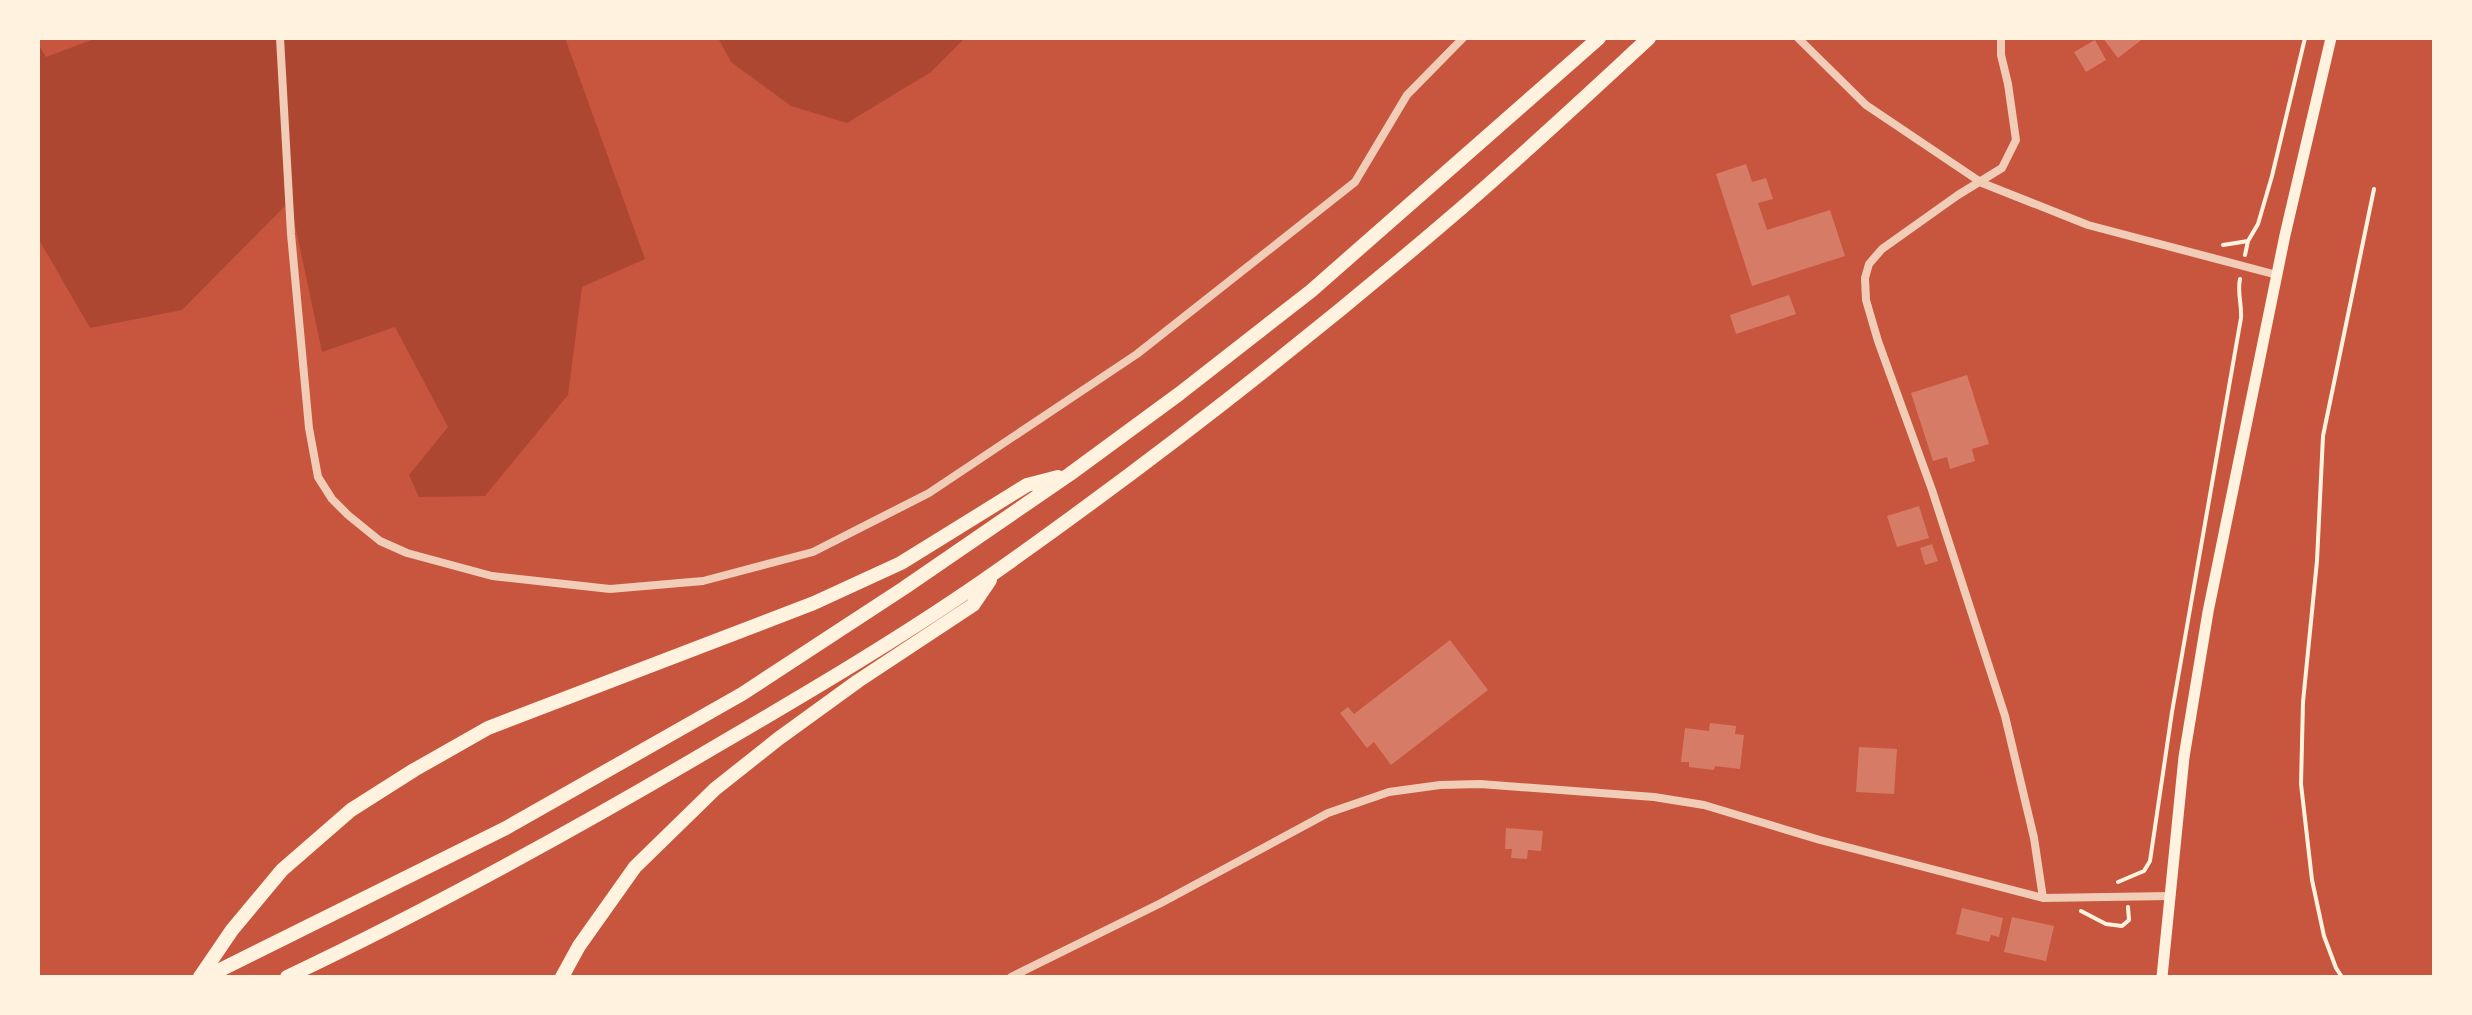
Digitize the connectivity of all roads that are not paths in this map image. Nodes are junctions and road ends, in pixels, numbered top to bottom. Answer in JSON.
{"nodes":[{"id":1,"x":280,"y":38,"type":"edge"},
{"id":2,"x":1463,"y":38,"type":"edge"},
{"id":3,"x":1599,"y":38,"type":"edge"},
{"id":4,"x":1649,"y":38,"type":"edge"},
{"id":5,"x":1798,"y":38,"type":"edge"},
{"id":6,"x":2001,"y":38,"type":"edge"},
{"id":7,"x":2331,"y":38,"type":"edge"},
{"id":8,"x":1982,"y":183,"type":"junction"},
{"id":9,"x":2277,"y":275,"type":"junction"},
{"id":10,"x":1070,"y":474,"type":"junction"},
{"id":11,"x":994,"y":573,"type":"junction"},
{"id":12,"x":2169,"y":896,"type":"junction"},
{"id":13,"x":2043,"y":898,"type":"junction"},
{"id":14,"x":203,"y":977,"type":"edge"},
{"id":15,"x":287,"y":977,"type":"edge"},
{"id":16,"x":562,"y":977,"type":"edge"},
{"id":17,"x":1011,"y":977,"type":"edge"},
{"id":18,"x":2162,"y":977,"type":"edge"}],
"edges":[{"from":1,"to":2,"type":"street"},
{"from":3,"to":10,"type":"highway"},
{"from":4,"to":11,"type":"highway"},
{"from":5,"to":8,"type":"street"},
{"from":6,"to":8,"type":"street"},
{"from":7,"to":9,"type":"main road"},
{"from":8,"to":9,"type":"street"},
{"from":8,"to":13,"type":"street"},
{"from":9,"to":12,"type":"main road"},
{"from":10,"to":14,"type":"highway"},
{"from":10,"to":14,"type":"highway"},
{"from":11,"to":15,"type":"highway"},
{"from":11,"to":16,"type":"highway"},
{"from":12,"to":13,"type":"street"},
{"from":12,"to":18,"type":"main road"},
{"from":13,"to":17,"type":"street"}]}
